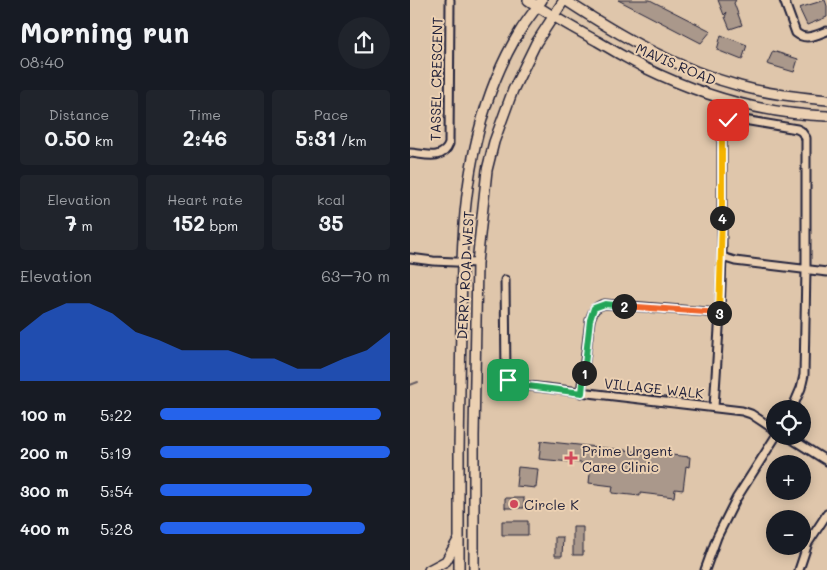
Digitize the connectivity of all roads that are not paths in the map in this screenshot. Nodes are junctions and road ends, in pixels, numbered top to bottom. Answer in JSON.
{"nodes":[{"id":1,"x":450,"y":0,"type":"edge"},
{"id":2,"x":528,"y":0,"type":"edge"},
{"id":3,"x":565,"y":0,"type":"edge"},
{"id":4,"x":784,"y":0,"type":"edge"},
{"id":5,"x":540,"y":3,"type":"edge"},
{"id":6,"x":553,"y":16,"type":"junction"},
{"id":7,"x":827,"y":30,"type":"edge"},
{"id":8,"x":827,"y":100,"type":"edge"},
{"id":9,"x":827,"y":116,"type":"edge"},
{"id":10,"x":410,"y":153,"type":"edge"},
{"id":11,"x":722,"y":257,"type":"junction"},
{"id":12,"x":410,"y":258,"type":"edge"},
{"id":13,"x":462,"y":262,"type":"junction"},
{"id":14,"x":478,"y":263,"type":"junction"},
{"id":15,"x":806,"y":269,"type":"junction"},
{"id":16,"x":827,"y":272,"type":"edge"},
{"id":17,"x":506,"y":280,"type":"dead end"},
{"id":18,"x":720,"y":313,"type":"junction"},
{"id":19,"x":582,"y":393,"type":"junction"},
{"id":20,"x":796,"y":400,"type":"edge"},
{"id":21,"x":714,"y":407,"type":"junction"},
{"id":22,"x":460,"y":421,"type":"junction"},
{"id":23,"x":766,"y":424,"type":"edge"},
{"id":24,"x":474,"y":436,"type":"junction"},
{"id":25,"x":770,"y":445,"type":"edge"},
{"id":26,"x":802,"y":445,"type":"edge"},
{"id":27,"x":827,"y":461,"type":"edge"},
{"id":28,"x":827,"y":514,"type":"edge"},
{"id":29,"x":460,"y":538,"type":"junction"},
{"id":30,"x":429,"y":570,"type":"edge"},
{"id":31,"x":459,"y":570,"type":"edge"},
{"id":32,"x":474,"y":570,"type":"edge"},
{"id":33,"x":705,"y":570,"type":"edge"},
{"id":34,"x":799,"y":570,"type":"edge"}],
"edges":[{"from":1,"to":10,"type":"street","name":"TASSEL CRESCENT"},
{"from":2,"to":5,"type":"main road","name":"MAVIS ROAD"},
{"from":3,"to":6,"type":"main road","name":"DERRY ROAD WEST"},
{"from":3,"to":8,"type":"main road","name":"MAVIS ROAD"},
{"from":4,"to":7,"type":"street"},
{"from":5,"to":6,"type":"main road","name":"MAVIS ROAD"},
{"from":5,"to":13,"type":"main road","name":"DERRY ROAD WEST"},
{"from":6,"to":9,"type":"main road","name":"MAVIS ROAD"},
{"from":6,"to":14,"type":"main road","name":"DERRY ROAD WEST"},
{"from":11,"to":15,"type":"street"},
{"from":11,"to":15,"type":"street"},
{"from":11,"to":18,"type":"street"},
{"from":12,"to":13,"type":"street"},
{"from":13,"to":14,"type":"street"},
{"from":13,"to":22,"type":"main road","name":"DERRY ROAD WEST"},
{"from":14,"to":24,"type":"main road","name":"DERRY ROAD WEST"},
{"from":15,"to":16,"type":"street"},
{"from":15,"to":20,"type":"street"},
{"from":17,"to":19,"type":"street","name":"VILLAGE WALK"},
{"from":18,"to":19,"type":"street"},
{"from":18,"to":21,"type":"street"},
{"from":19,"to":21,"type":"street","name":"VILLAGE WALK"},
{"from":21,"to":23,"type":"street","name":"VILLAGE WALK"},
{"from":22,"to":24,"type":"main road"},
{"from":22,"to":29,"type":"main road","name":"DERRY ROAD WEST"},
{"from":24,"to":32,"type":"main road","name":"DERRY ROAD WEST"},
{"from":25,"to":33,"type":"street"},
{"from":26,"to":27,"type":"street"},
{"from":28,"to":34,"type":"street"},
{"from":29,"to":30,"type":"main road"},
{"from":29,"to":31,"type":"main road","name":"DERRY ROAD WEST"}]}
